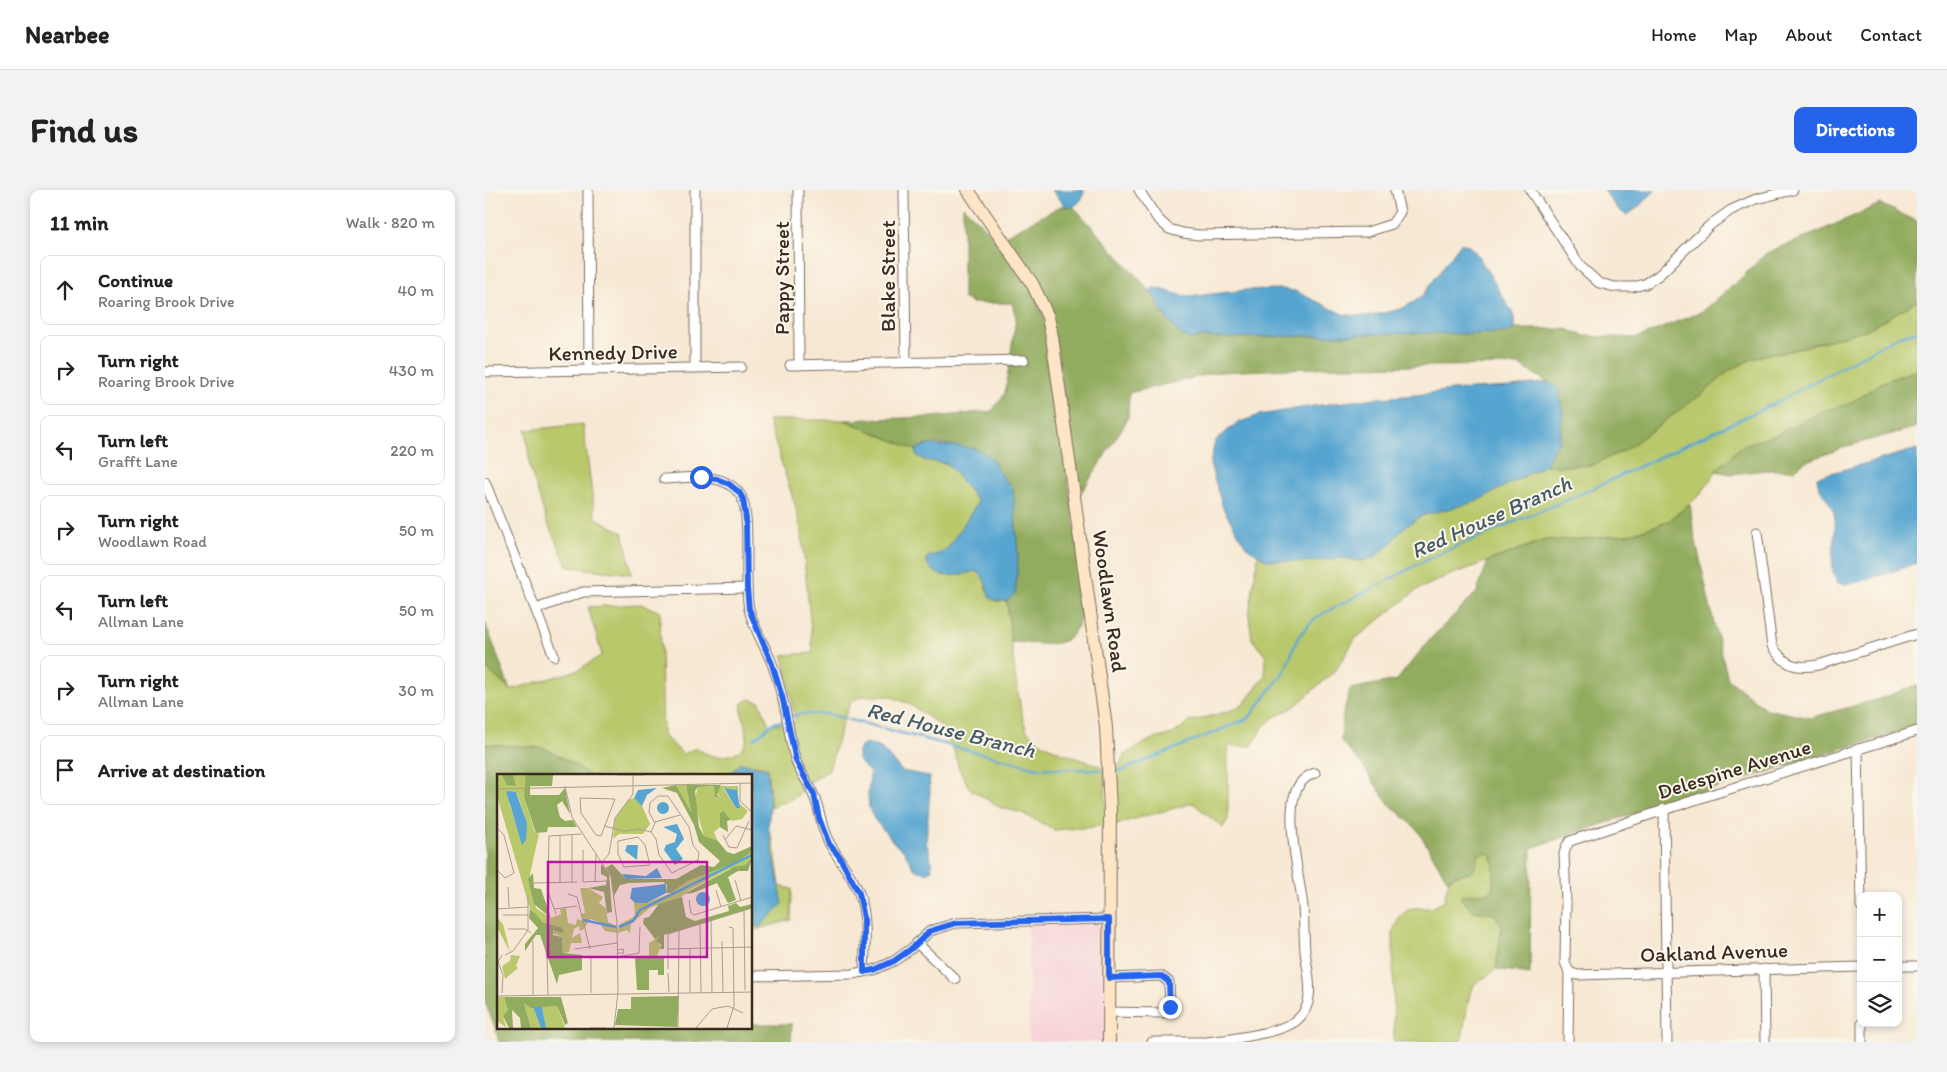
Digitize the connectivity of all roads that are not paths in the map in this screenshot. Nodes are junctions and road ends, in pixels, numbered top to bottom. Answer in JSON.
{"nodes":[{"id":1,"x":588,"y":190,"type":"edge"},
{"id":2,"x":695,"y":190,"type":"edge"},
{"id":3,"x":798,"y":190,"type":"edge"},
{"id":4,"x":904,"y":190,"type":"edge"},
{"id":5,"x":968,"y":190,"type":"edge"},
{"id":6,"x":1139,"y":190,"type":"edge"},
{"id":7,"x":1395,"y":190,"type":"edge"},
{"id":8,"x":1530,"y":190,"type":"edge"},
{"id":9,"x":1793,"y":190,"type":"edge"},
{"id":10,"x":1023,"y":360,"type":"dead end"},
{"id":11,"x":906,"y":362,"type":"junction"},
{"id":12,"x":741,"y":366,"type":"dead end"},
{"id":13,"x":695,"y":368,"type":"junction"},
{"id":14,"x":589,"y":370,"type":"junction"},
{"id":15,"x":485,"y":372,"type":"edge"},
{"id":16,"x":664,"y":479,"type":"dead end"},
{"id":17,"x":485,"y":482,"type":"edge"},
{"id":18,"x":1757,"y":532,"type":"dead end"},
{"id":19,"x":747,"y":588,"type":"junction"},
{"id":20,"x":536,"y":609,"type":"junction"},
{"id":21,"x":1917,"y":634,"type":"edge"},
{"id":22,"x":553,"y":656,"type":"dead end"},
{"id":23,"x":1917,"y":731,"type":"edge"},
{"id":24,"x":1859,"y":749,"type":"junction"},
{"id":25,"x":1315,"y":773,"type":"dead end"},
{"id":26,"x":1664,"y":809,"type":"junction"},
{"id":27,"x":1861,"y":892,"type":"edge"},
{"id":28,"x":1109,"y":919,"type":"junction"},
{"id":29,"x":917,"y":943,"type":"junction"},
{"id":30,"x":1902,"y":966,"type":"edge"},
{"id":31,"x":1917,"y":966,"type":"edge"},
{"id":32,"x":1857,"y":967,"type":"edge"},
{"id":33,"x":1764,"y":969,"type":"junction"},
{"id":34,"x":1667,"y":971,"type":"junction"},
{"id":35,"x":864,"y":972,"type":"junction"},
{"id":36,"x":1569,"y":972,"type":"junction"},
{"id":37,"x":753,"y":976,"type":"edge"},
{"id":38,"x":1109,"y":978,"type":"junction"},
{"id":39,"x":955,"y":979,"type":"dead end"},
{"id":40,"x":1108,"y":1012,"type":"junction"},
{"id":41,"x":1862,"y":1027,"type":"edge"},
{"id":42,"x":1109,"y":1042,"type":"edge"},
{"id":43,"x":1152,"y":1042,"type":"edge"},
{"id":44,"x":1204,"y":1042,"type":"edge"},
{"id":45,"x":1568,"y":1042,"type":"edge"},
{"id":46,"x":1667,"y":1042,"type":"edge"},
{"id":47,"x":1765,"y":1042,"type":"edge"},
{"id":48,"x":1862,"y":1042,"type":"edge"}],
"edges":[{"from":1,"to":14,"type":"street"},
{"from":2,"to":13,"type":"street"},
{"from":3,"to":11,"type":"street","name":"Pappy Street"},
{"from":4,"to":11,"type":"street","name":"Blake Street"},
{"from":5,"to":28,"type":"street","name":"Woodlawn Road"},
{"from":6,"to":7,"type":"street"},
{"from":8,"to":9,"type":"street"},
{"from":10,"to":11,"type":"street"},
{"from":12,"to":13,"type":"street","name":"Kennedy Drive"},
{"from":13,"to":14,"type":"street","name":"Kennedy Drive"},
{"from":14,"to":15,"type":"street","name":"Kennedy Drive"},
{"from":16,"to":19,"type":"street"},
{"from":17,"to":20,"type":"street"},
{"from":18,"to":21,"type":"street"},
{"from":19,"to":20,"type":"street"},
{"from":19,"to":35,"type":"street"},
{"from":20,"to":22,"type":"street"},
{"from":23,"to":24,"type":"street","name":"Delespine Avenue"},
{"from":24,"to":26,"type":"street","name":"Delespine Avenue"},
{"from":24,"to":27,"type":"street"},
{"from":25,"to":44,"type":"street"},
{"from":26,"to":34,"type":"street"},
{"from":26,"to":36,"type":"street","name":"Delespine Avenue"},
{"from":28,"to":29,"type":"street"},
{"from":28,"to":38,"type":"street","name":"Woodlawn Road"},
{"from":29,"to":35,"type":"street"},
{"from":29,"to":39,"type":"street"},
{"from":30,"to":31,"type":"street"},
{"from":32,"to":33,"type":"street","name":"Oakland Avenue"},
{"from":33,"to":34,"type":"street","name":"Oakland Avenue"},
{"from":33,"to":47,"type":"street"},
{"from":34,"to":36,"type":"street","name":"Oakland Avenue"},
{"from":34,"to":46,"type":"street"},
{"from":35,"to":37,"type":"street"},
{"from":36,"to":45,"type":"street"},
{"from":38,"to":40,"type":"street","name":"Woodlawn Road"},
{"from":38,"to":40,"type":"street"},
{"from":40,"to":42,"type":"street","name":"Woodlawn Road"},
{"from":41,"to":48,"type":"street"},
{"from":43,"to":44,"type":"street"}]}
